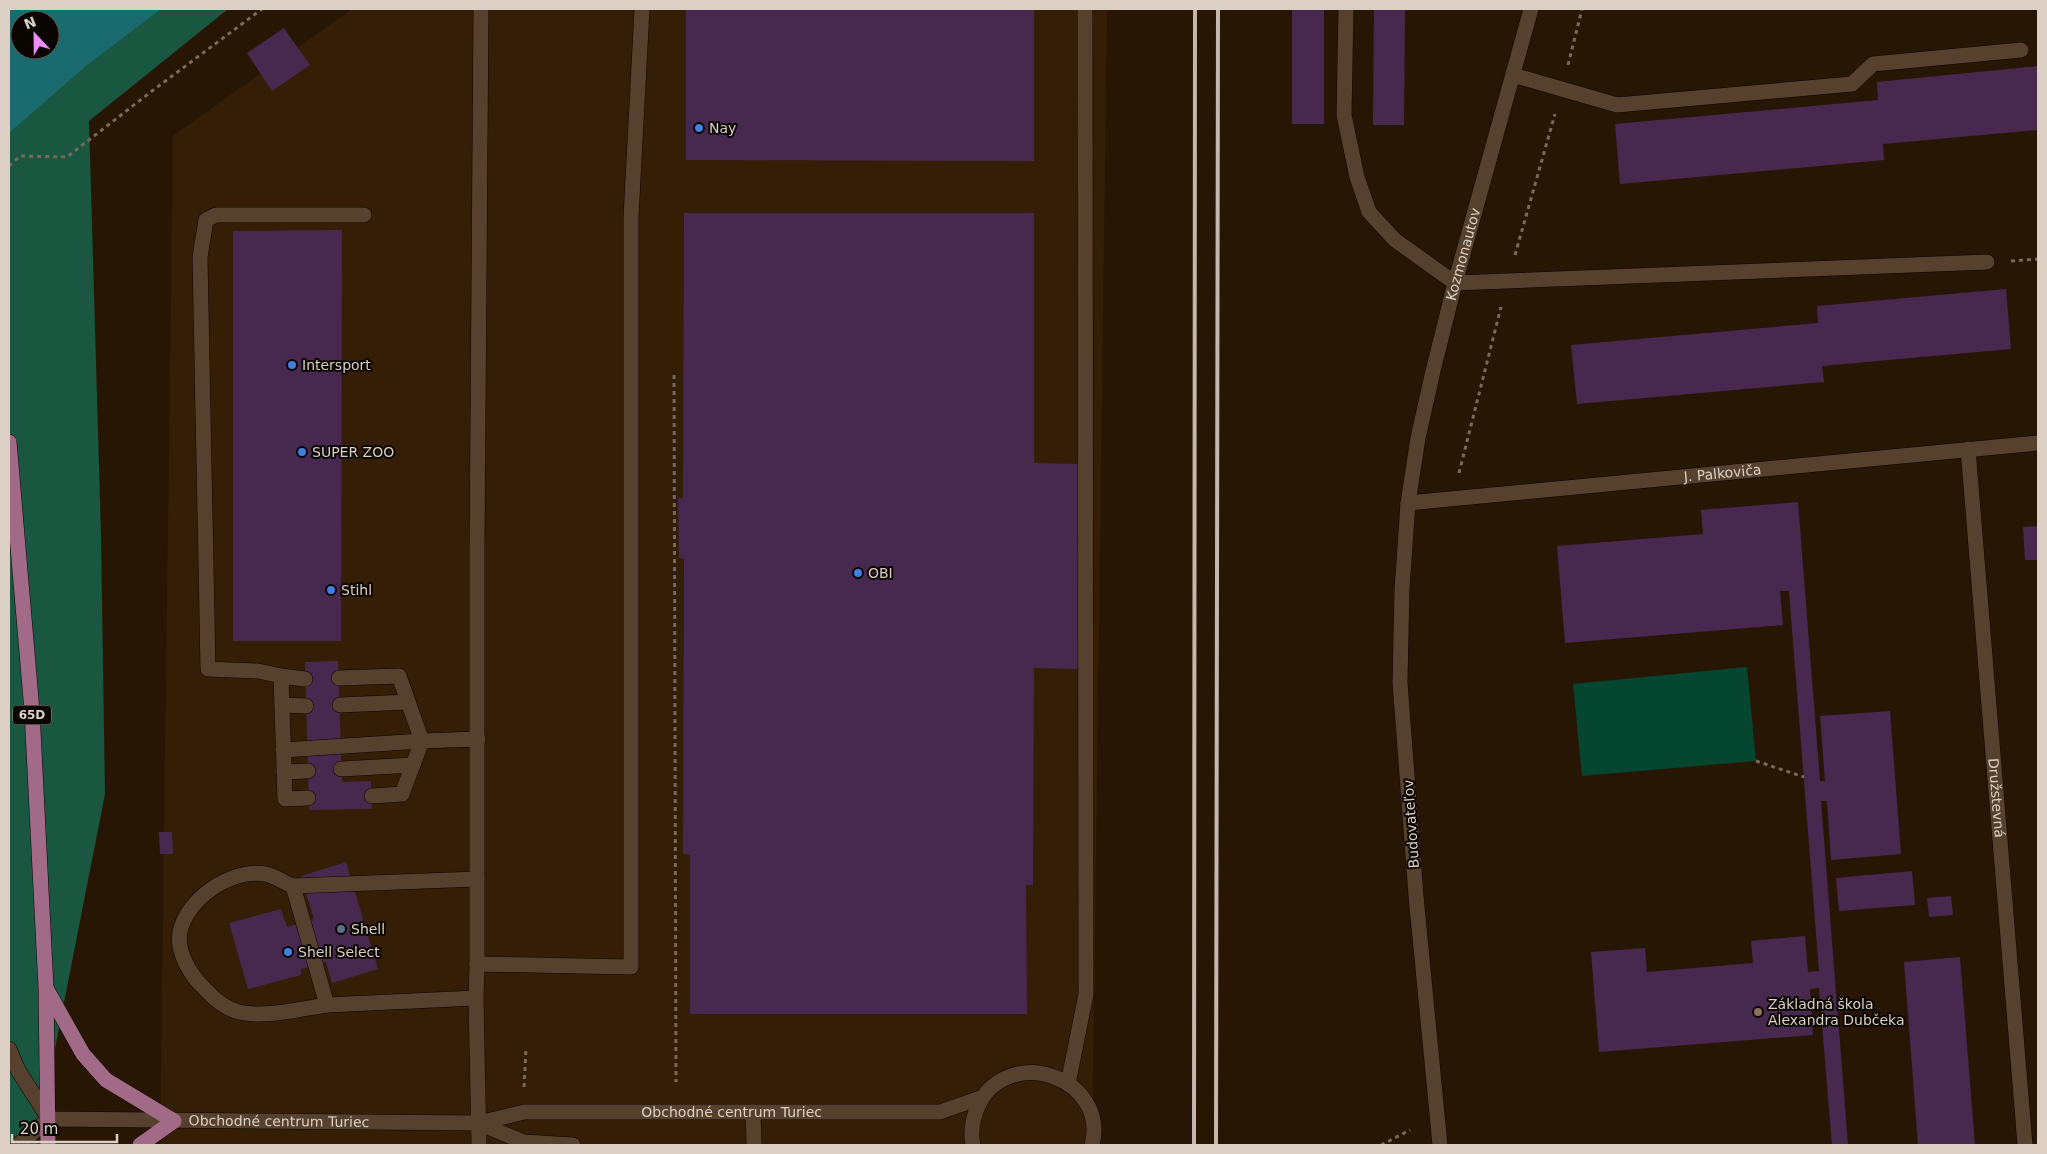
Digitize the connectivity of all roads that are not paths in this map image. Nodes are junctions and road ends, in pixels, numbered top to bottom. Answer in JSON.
{"nodes":[{"id":1,"x":481,"y":9,"type":"edge"},
{"id":2,"x":642,"y":9,"type":"edge"},
{"id":3,"x":1085,"y":9,"type":"edge"},
{"id":4,"x":1346,"y":9,"type":"edge"},
{"id":5,"x":1531,"y":9,"type":"edge"},
{"id":6,"x":2021,"y":50,"type":"dead end"},
{"id":7,"x":1514,"y":75,"type":"junction"},
{"id":8,"x":364,"y":215,"type":"dead end"},
{"id":9,"x":1987,"y":262,"type":"dead end"},
{"id":10,"x":1455,"y":283,"type":"junction"},
{"id":11,"x":9,"y":442,"type":"edge"},
{"id":12,"x":2038,"y":443,"type":"edge"},
{"id":13,"x":1968,"y":449,"type":"junction"},
{"id":14,"x":1408,"y":503,"type":"junction"},
{"id":15,"x":281,"y":676,"type":"junction"},
{"id":16,"x":339,"y":678,"type":"dead end"},
{"id":17,"x":305,"y":679,"type":"dead end"},
{"id":18,"x":408,"y":702,"type":"junction"},
{"id":19,"x":340,"y":704,"type":"dead end"},
{"id":20,"x":282,"y":705,"type":"junction"},
{"id":21,"x":306,"y":706,"type":"dead end"},
{"id":22,"x":478,"y":739,"type":"junction"},
{"id":23,"x":422,"y":741,"type":"junction"},
{"id":24,"x":283,"y":750,"type":"junction"},
{"id":25,"x":413,"y":765,"type":"junction"},
{"id":26,"x":341,"y":769,"type":"dead end"},
{"id":27,"x":308,"y":771,"type":"dead end"},
{"id":28,"x":284,"y":772,"type":"junction"},
{"id":29,"x":372,"y":796,"type":"dead end"},
{"id":30,"x":308,"y":798,"type":"dead end"},
{"id":31,"x":477,"y":879,"type":"junction"},
{"id":32,"x":292,"y":886,"type":"junction"},
{"id":33,"x":477,"y":964,"type":"junction"},
{"id":34,"x":46,"y":988,"type":"junction"},
{"id":35,"x":476,"y":998,"type":"junction"},
{"id":36,"x":327,"y":1005,"type":"junction"},
{"id":37,"x":9,"y":1049,"type":"edge"},
{"id":38,"x":1068,"y":1084,"type":"junction"},
{"id":39,"x":983,"y":1097,"type":"junction"},
{"id":40,"x":753,"y":1112,"type":"junction"},
{"id":41,"x":49,"y":1119,"type":"junction"},
{"id":42,"x":174,"y":1121,"type":"junction"},
{"id":43,"x":479,"y":1123,"type":"junction"},
{"id":44,"x":18,"y":1145,"type":"edge"},
{"id":45,"x":48,"y":1145,"type":"edge"},
{"id":46,"x":140,"y":1145,"type":"edge"},
{"id":47,"x":479,"y":1145,"type":"edge"},
{"id":48,"x":573,"y":1145,"type":"edge"},
{"id":49,"x":754,"y":1145,"type":"edge"},
{"id":50,"x":973,"y":1145,"type":"edge"},
{"id":51,"x":1092,"y":1145,"type":"edge"},
{"id":52,"x":1440,"y":1145,"type":"edge"},
{"id":53,"x":2025,"y":1145,"type":"edge"}],
"edges":[{"from":1,"to":22,"type":"street"},
{"from":2,"to":33,"type":"street"},
{"from":3,"to":38,"type":"street"},
{"from":4,"to":10,"type":"street"},
{"from":5,"to":7,"type":"street","name":"Kozmonautov"},
{"from":6,"to":7,"type":"street"},
{"from":7,"to":10,"type":"street","name":"Kozmonautov"},
{"from":8,"to":15,"type":"street"},
{"from":9,"to":10,"type":"street"},
{"from":10,"to":14,"type":"street","name":"Kozmonautov"},
{"from":11,"to":34,"type":"main road","number":"65D"},
{"from":12,"to":13,"type":"street","name":"J. Palkoviča"},
{"from":13,"to":14,"type":"street","name":"J. Palkoviča"},
{"from":13,"to":53,"type":"street","name":"Družstevná"},
{"from":14,"to":52,"type":"street","name":"Budovateľov"},
{"from":15,"to":17,"type":"street"},
{"from":15,"to":20,"type":"street"},
{"from":16,"to":18,"type":"street"},
{"from":18,"to":19,"type":"street"},
{"from":18,"to":23,"type":"street"},
{"from":20,"to":21,"type":"street"},
{"from":20,"to":24,"type":"street"},
{"from":22,"to":23,"type":"street"},
{"from":22,"to":31,"type":"street"},
{"from":23,"to":24,"type":"street"},
{"from":23,"to":25,"type":"street"},
{"from":24,"to":28,"type":"street"},
{"from":25,"to":26,"type":"street"},
{"from":25,"to":29,"type":"street"},
{"from":27,"to":28,"type":"street"},
{"from":28,"to":30,"type":"street"},
{"from":31,"to":32,"type":"street"},
{"from":31,"to":33,"type":"street"},
{"from":32,"to":36,"type":"street"},
{"from":32,"to":36,"type":"street"},
{"from":33,"to":35,"type":"street"},
{"from":34,"to":41,"type":"main road","number":"65D"},
{"from":34,"to":42,"type":"main road"},
{"from":35,"to":36,"type":"street"},
{"from":35,"to":43,"type":"street"},
{"from":37,"to":41,"type":"street"},
{"from":38,"to":39,"type":"street"},
{"from":38,"to":51,"type":"street"},
{"from":39,"to":40,"type":"street","name":"Obchodné centrum Turiec"},
{"from":39,"to":50,"type":"street"},
{"from":40,"to":43,"type":"street","name":"Obchodné centrum Turiec"},
{"from":40,"to":49,"type":"street"},
{"from":41,"to":42,"type":"street","name":"Obchodné centrum Turiec"},
{"from":41,"to":44,"type":"street"},
{"from":41,"to":45,"type":"main road","number":"65D"},
{"from":42,"to":43,"type":"street","name":"Obchodné centrum Turiec"},
{"from":42,"to":46,"type":"main road"},
{"from":43,"to":47,"type":"street"},
{"from":43,"to":48,"type":"street","name":"Obchodné centrum Turiec"}]}
